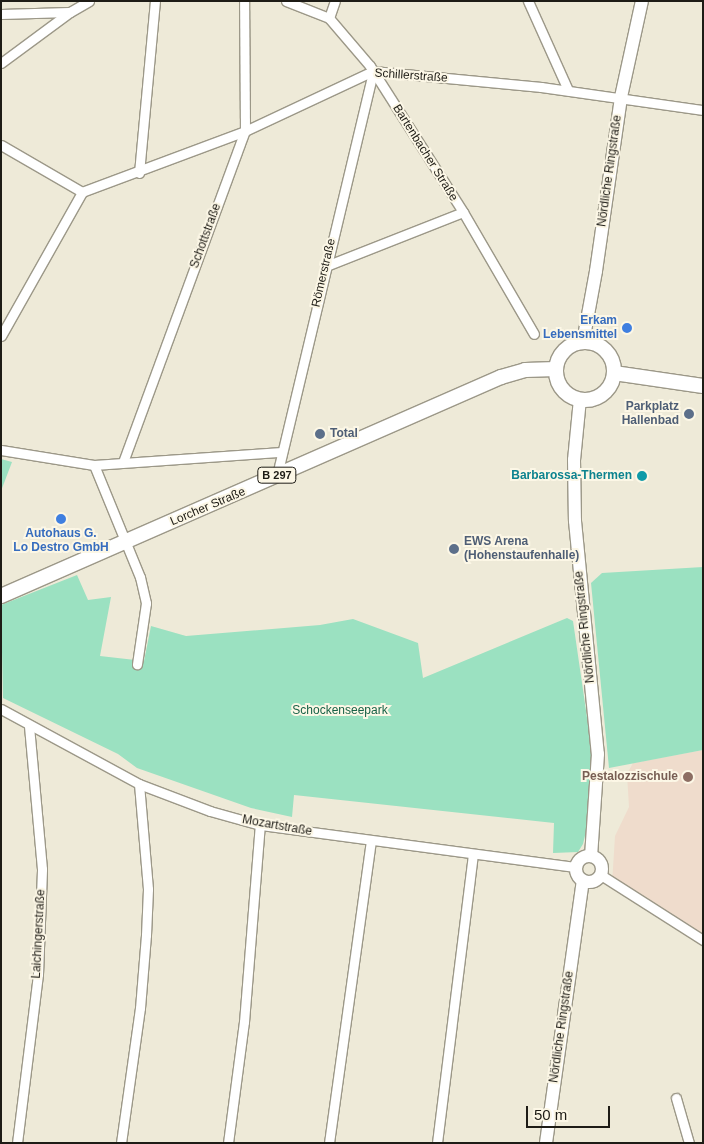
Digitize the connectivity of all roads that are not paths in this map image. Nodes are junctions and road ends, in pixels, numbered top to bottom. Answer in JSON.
{"nodes":[{"id":1,"x":89,"y":1,"type":"edge"},
{"id":2,"x":155,"y":1,"type":"edge"},
{"id":3,"x":244,"y":1,"type":"edge"},
{"id":4,"x":286,"y":1,"type":"edge"},
{"id":5,"x":335,"y":1,"type":"edge"},
{"id":6,"x":528,"y":1,"type":"edge"},
{"id":7,"x":642,"y":1,"type":"edge"},
{"id":8,"x":70,"y":12,"type":"junction"},
{"id":9,"x":1,"y":14,"type":"edge"},
{"id":10,"x":329,"y":18,"type":"junction"},
{"id":11,"x":1,"y":63,"type":"edge"},
{"id":12,"x":373,"y":71,"type":"junction"},
{"id":13,"x":568,"y":90,"type":"junction"},
{"id":14,"x":621,"y":97,"type":"junction"},
{"id":15,"x":703,"y":110,"type":"edge"},
{"id":16,"x":245,"y":132,"type":"junction"},
{"id":17,"x":1,"y":145,"type":"edge"},
{"id":18,"x":139,"y":173,"type":"junction"},
{"id":19,"x":82,"y":192,"type":"junction"},
{"id":20,"x":462,"y":212,"type":"junction"},
{"id":21,"x":326,"y":266,"type":"junction"},
{"id":22,"x":534,"y":334,"type":"dead end"},
{"id":23,"x":1,"y":336,"type":"edge"},
{"id":24,"x":583,"y":342,"type":"junction"},
{"id":25,"x":556,"y":369,"type":"junction"},
{"id":26,"x":614,"y":373,"type":"junction"},
{"id":27,"x":703,"y":386,"type":"edge"},
{"id":28,"x":580,"y":399,"type":"junction"},
{"id":29,"x":1,"y":450,"type":"edge"},
{"id":30,"x":282,"y":452,"type":"junction"},
{"id":31,"x":123,"y":462,"type":"junction"},
{"id":32,"x":94,"y":465,"type":"junction"},
{"id":33,"x":277,"y":475,"type":"junction"},
{"id":34,"x":126,"y":542,"type":"junction"},
{"id":35,"x":1,"y":596,"type":"edge"},
{"id":36,"x":137,"y":664,"type":"dead end"},
{"id":37,"x":1,"y":709,"type":"edge"},
{"id":38,"x":29,"y":726,"type":"junction"},
{"id":39,"x":140,"y":784,"type":"junction"},
{"id":40,"x":260,"y":825,"type":"junction"},
{"id":41,"x":371,"y":841,"type":"junction"},
{"id":42,"x":473,"y":855,"type":"junction"},
{"id":43,"x":591,"y":856,"type":"junction"},
{"id":44,"x":576,"y":867,"type":"junction"},
{"id":45,"x":601,"y":875,"type":"junction"},
{"id":46,"x":583,"y":881,"type":"junction"},
{"id":47,"x":703,"y":940,"type":"edge"},
{"id":48,"x":676,"y":1098,"type":"dead end"},
{"id":49,"x":17,"y":1143,"type":"edge"},
{"id":50,"x":121,"y":1143,"type":"edge"},
{"id":51,"x":228,"y":1143,"type":"edge"},
{"id":52,"x":329,"y":1143,"type":"edge"},
{"id":53,"x":437,"y":1143,"type":"edge"},
{"id":54,"x":546,"y":1143,"type":"edge"},
{"id":55,"x":689,"y":1143,"type":"edge"}],
"edges":[{"from":1,"to":8,"type":"street"},
{"from":2,"to":18,"type":"street"},
{"from":3,"to":16,"type":"street","name":"Schottstraße"},
{"from":4,"to":10,"type":"street","name":"Bartenbacher Straße"},
{"from":5,"to":10,"type":"street"},
{"from":6,"to":13,"type":"street"},
{"from":7,"to":14,"type":"street","name":"Nördliche Ringstraße"},
{"from":8,"to":9,"type":"street"},
{"from":8,"to":11,"type":"street"},
{"from":10,"to":12,"type":"street","name":"Bartenbacher Straße"},
{"from":12,"to":13,"type":"street","name":"Schillerstraße"},
{"from":12,"to":16,"type":"street","name":"Schillerstraße"},
{"from":12,"to":20,"type":"street","name":"Bartenbacher Straße"},
{"from":12,"to":21,"type":"street","name":"Römerstraße"},
{"from":13,"to":14,"type":"street","name":"Schillerstraße"},
{"from":14,"to":15,"type":"street","name":"Schillerstraße"},
{"from":14,"to":24,"type":"street","name":"Nördliche Ringstraße"},
{"from":16,"to":18,"type":"street","name":"Schillerstraße"},
{"from":16,"to":31,"type":"street","name":"Schottstraße"},
{"from":17,"to":19,"type":"street"},
{"from":18,"to":19,"type":"street","name":"Schillerstraße"},
{"from":19,"to":23,"type":"street"},
{"from":20,"to":21,"type":"street"},
{"from":20,"to":22,"type":"street","name":"Bartenbacher Straße"},
{"from":21,"to":30,"type":"street","name":"Römerstraße"},
{"from":24,"to":25,"type":"main road"},
{"from":24,"to":26,"type":"main road"},
{"from":25,"to":28,"type":"main road"},
{"from":25,"to":33,"type":"main road","name":"Lorcher Straße","number":"B 297"},
{"from":26,"to":27,"type":"main road"},
{"from":26,"to":28,"type":"main road"},
{"from":28,"to":43,"type":"street","name":"Nördliche Ringstraße"},
{"from":29,"to":32,"type":"street"},
{"from":30,"to":31,"type":"street"},
{"from":30,"to":33,"type":"street","name":"Römerstraße"},
{"from":31,"to":32,"type":"street"},
{"from":32,"to":34,"type":"street"},
{"from":33,"to":34,"type":"main road","name":"Lorcher Straße","number":"B 297"},
{"from":34,"to":35,"type":"main road","name":"Lorcher Straße","number":"B 297"},
{"from":34,"to":36,"type":"street"},
{"from":37,"to":38,"type":"street","name":"Mozartstraße"},
{"from":38,"to":39,"type":"street","name":"Mozartstraße"},
{"from":38,"to":49,"type":"street","name":"Laichingerstraße"},
{"from":39,"to":40,"type":"street","name":"Mozartstraße"},
{"from":39,"to":50,"type":"street"},
{"from":40,"to":41,"type":"street","name":"Mozartstraße"},
{"from":40,"to":51,"type":"street"},
{"from":41,"to":42,"type":"street","name":"Mozartstraße"},
{"from":41,"to":52,"type":"street"},
{"from":42,"to":44,"type":"street","name":"Mozartstraße"},
{"from":42,"to":53,"type":"street"},
{"from":43,"to":44,"type":"street"},
{"from":43,"to":45,"type":"street"},
{"from":44,"to":46,"type":"street"},
{"from":45,"to":46,"type":"street"},
{"from":45,"to":47,"type":"street"},
{"from":46,"to":54,"type":"street","name":"Nördliche Ringstraße"},
{"from":48,"to":55,"type":"street"}]}
